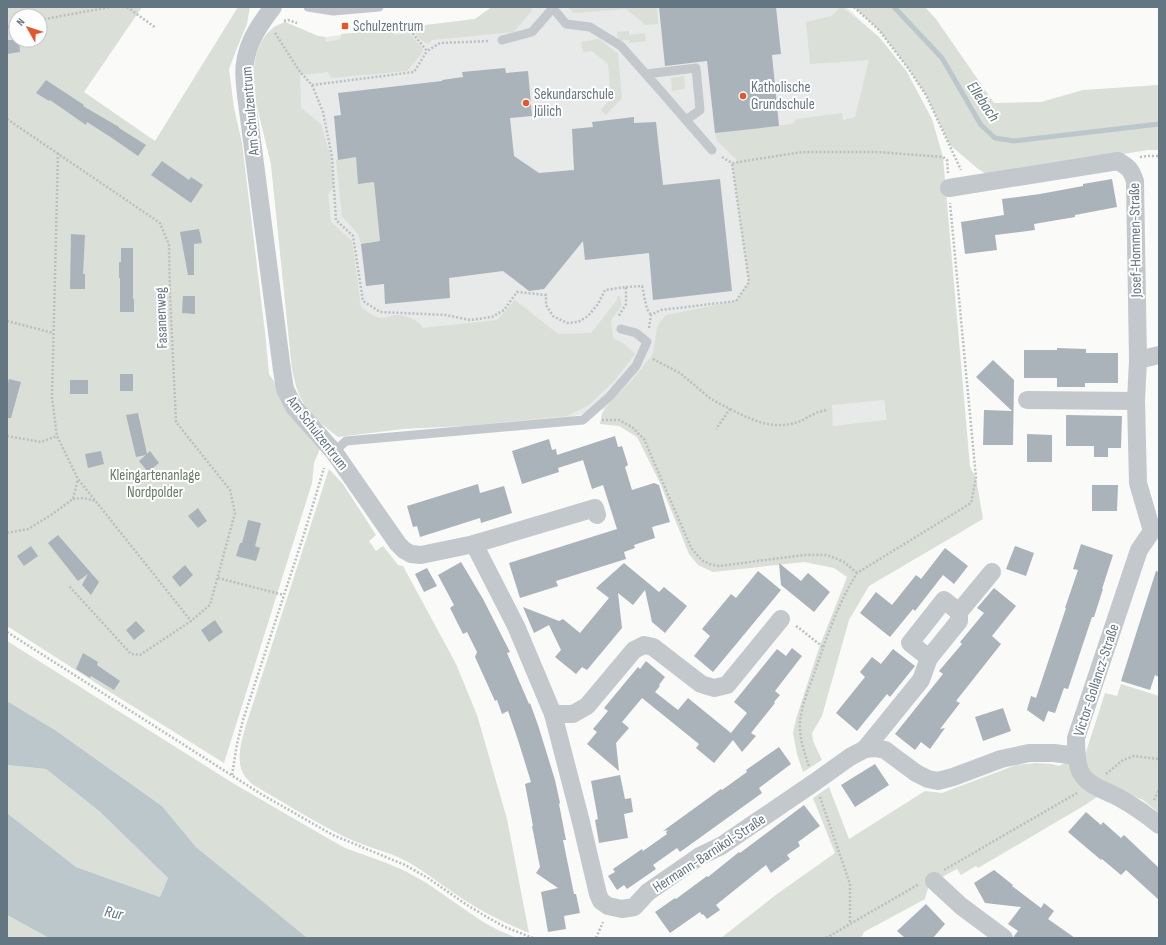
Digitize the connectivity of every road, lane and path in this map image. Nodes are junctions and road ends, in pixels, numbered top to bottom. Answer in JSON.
{"nodes":[{"id":1,"x":110,"y":7,"type":"edge"},
{"id":2,"x":127,"y":7,"type":"edge"},
{"id":3,"x":379,"y":7,"type":"edge"},
{"id":4,"x":854,"y":7,"type":"edge"},
{"id":5,"x":271,"y":8,"type":"edge"},
{"id":6,"x":314,"y":8,"type":"edge"},
{"id":7,"x":552,"y":8,"type":"edge"},
{"id":8,"x":48,"y":19,"type":"edge"},
{"id":9,"x":405,"y":24,"type":"dead end"},
{"id":10,"x":260,"y":25,"type":"junction"},
{"id":11,"x":156,"y":28,"type":"dead end"},
{"id":12,"x":502,"y":40,"type":"joint"},
{"id":13,"x":427,"y":51,"type":"junction"},
{"id":14,"x":646,"y":74,"type":"junction"},
{"id":15,"x":312,"y":85,"type":"junction"},
{"id":16,"x":7,"y":119,"type":"edge"},
{"id":17,"x":686,"y":120,"type":"junction"},
{"id":18,"x":712,"y":150,"type":"joint"},
{"id":19,"x":58,"y":153,"type":"junction"},
{"id":20,"x":732,"y":163,"type":"junction"},
{"id":21,"x":968,"y":185,"type":"junction"},
{"id":22,"x":949,"y":188,"type":"junction"},
{"id":23,"x":626,"y":287,"type":"junction"},
{"id":24,"x":651,"y":315,"type":"junction"},
{"id":25,"x":7,"y":321,"type":"edge"},
{"id":26,"x":621,"y":330,"type":"joint"},
{"id":27,"x":53,"y":333,"type":"junction"},
{"id":28,"x":647,"y":342,"type":"junction"},
{"id":29,"x":1159,"y":355,"type":"edge"},
{"id":30,"x":1138,"y":360,"type":"junction"},
{"id":31,"x":1027,"y":400,"type":"dead end"},
{"id":32,"x":1136,"y":401,"type":"junction"},
{"id":33,"x":730,"y":409,"type":"junction"},
{"id":34,"x":826,"y":410,"type":"dead end"},
{"id":35,"x":583,"y":420,"type":"junction"},
{"id":36,"x":716,"y":429,"type":"dead end"},
{"id":37,"x":7,"y":436,"type":"edge"},
{"id":38,"x":57,"y":436,"type":"junction"},
{"id":39,"x":334,"y":452,"type":"junction"},
{"id":40,"x":78,"y":479,"type":"junction"},
{"id":41,"x":72,"y":498,"type":"junction"},
{"id":42,"x":96,"y":501,"type":"junction"},
{"id":43,"x":597,"y":514,"type":"dead end"},
{"id":44,"x":1156,"y":529,"type":"edge"},
{"id":45,"x":7,"y":533,"type":"edge"},
{"id":46,"x":474,"y":544,"type":"junction"},
{"id":47,"x":992,"y":572,"type":"dead end"},
{"id":48,"x":857,"y":573,"type":"junction"},
{"id":49,"x":218,"y":578,"type":"junction"},
{"id":50,"x":69,"y":586,"type":"dead end"},
{"id":51,"x":284,"y":595,"type":"junction"},
{"id":52,"x":959,"y":612,"type":"junction"},
{"id":53,"x":781,"y":619,"type":"joint"},
{"id":54,"x":191,"y":621,"type":"junction"},
{"id":55,"x":7,"y":632,"type":"edge"},
{"id":56,"x":823,"y":647,"type":"junction"},
{"id":57,"x":929,"y":658,"type":"junction"},
{"id":58,"x":552,"y":714,"type":"junction"},
{"id":59,"x":866,"y":749,"type":"junction"},
{"id":60,"x":1076,"y":756,"type":"junction"},
{"id":61,"x":1159,"y":759,"type":"edge"},
{"id":62,"x":232,"y":775,"type":"junction"},
{"id":63,"x":815,"y":782,"type":"junction"},
{"id":64,"x":1091,"y":784,"type":"junction"},
{"id":65,"x":1159,"y":825,"type":"edge"},
{"id":66,"x":934,"y":878,"type":"junction"},
{"id":67,"x":850,"y":924,"type":"junction"},
{"id":68,"x":533,"y":938,"type":"edge"},
{"id":69,"x":826,"y":938,"type":"edge"},
{"id":70,"x":1004,"y":938,"type":"edge"}],
"edges":[{"from":1,"to":8,"type":"path"},
{"from":2,"to":11,"type":"path"},
{"from":3,"to":6,"type":"lane"},
{"from":4,"to":21,"type":"path"},
{"from":5,"to":10,"type":"street","name":"Am Schulzentrum"},
{"from":7,"to":12,"type":"lane"},
{"from":7,"to":14,"type":"lane"},
{"from":9,"to":13,"type":"path"},
{"from":10,"to":15,"type":"path"},
{"from":10,"to":39,"type":"street","name":"Am Schulzentrum"},
{"from":12,"to":13,"type":"path"},
{"from":13,"to":15,"type":"path"},
{"from":14,"to":17,"type":"lane"},
{"from":14,"to":17,"type":"lane"},
{"from":15,"to":23,"type":"path"},
{"from":16,"to":19,"type":"path","name":"Fasanenweg"},
{"from":17,"to":18,"type":"lane"},
{"from":18,"to":20,"type":"path"},
{"from":19,"to":27,"type":"path"},
{"from":19,"to":49,"type":"path","name":"Fasanenweg"},
{"from":20,"to":22,"type":"path"},
{"from":20,"to":24,"type":"path"},
{"from":21,"to":22,"type":"street","name":"Josef-Hommen-Straße"},
{"from":21,"to":30,"type":"street","name":"Josef-Hommen-Straße"},
{"from":22,"to":48,"type":"path"},
{"from":23,"to":24,"type":"path"},
{"from":23,"to":26,"type":"path"},
{"from":24,"to":28,"type":"path"},
{"from":25,"to":27,"type":"path"},
{"from":26,"to":28,"type":"lane"},
{"from":27,"to":38,"type":"path"},
{"from":28,"to":33,"type":"path"},
{"from":28,"to":35,"type":"lane"},
{"from":29,"to":30,"type":"street"},
{"from":30,"to":32,"type":"street","name":"Josef-Hommen-Straße"},
{"from":31,"to":32,"type":"street"},
{"from":32,"to":44,"type":"street","name":"Josef-Hommen-Straße"},
{"from":33,"to":34,"type":"path"},
{"from":33,"to":36,"type":"path"},
{"from":35,"to":39,"type":"lane"},
{"from":35,"to":48,"type":"path"},
{"from":37,"to":38,"type":"path"},
{"from":38,"to":40,"type":"path"},
{"from":39,"to":46,"type":"street","name":"Am Schulzentrum"},
{"from":39,"to":51,"type":"path"},
{"from":40,"to":41,"type":"path"},
{"from":40,"to":42,"type":"path"},
{"from":41,"to":42,"type":"path"},
{"from":41,"to":45,"type":"path"},
{"from":42,"to":54,"type":"path"},
{"from":43,"to":46,"type":"street","name":"Am Schulzentrum"},
{"from":44,"to":60,"type":"street","name":"Victor-Gollancz-Straße"},
{"from":46,"to":58,"type":"street","name":"Hermann-Barnikol-Straße"},
{"from":47,"to":52,"type":"street"},
{"from":48,"to":56,"type":"path"},
{"from":49,"to":51,"type":"path"},
{"from":49,"to":54,"type":"path","name":"Fasanenweg"},
{"from":50,"to":54,"type":"path","name":"Fasanenweg"},
{"from":51,"to":62,"type":"path"},
{"from":52,"to":57,"type":"street"},
{"from":52,"to":57,"type":"street"},
{"from":53,"to":56,"type":"path"},
{"from":53,"to":58,"type":"street"},
{"from":55,"to":62,"type":"path"},
{"from":56,"to":63,"type":"path"},
{"from":57,"to":59,"type":"street"},
{"from":58,"to":63,"type":"street","name":"Hermann-Barnikol-Straße"},
{"from":59,"to":60,"type":"street"},
{"from":59,"to":63,"type":"street","name":"Hermann-Barnikol-Straße"},
{"from":60,"to":64,"type":"street","name":"Victor-Gollancz-Straße"},
{"from":61,"to":64,"type":"path"},
{"from":62,"to":68,"type":"path"},
{"from":63,"to":67,"type":"path"},
{"from":64,"to":65,"type":"street","name":"Victor-Gollancz-Straße"},
{"from":64,"to":66,"type":"path"},
{"from":66,"to":67,"type":"path"},
{"from":66,"to":70,"type":"street"},
{"from":67,"to":69,"type":"path"}]}
